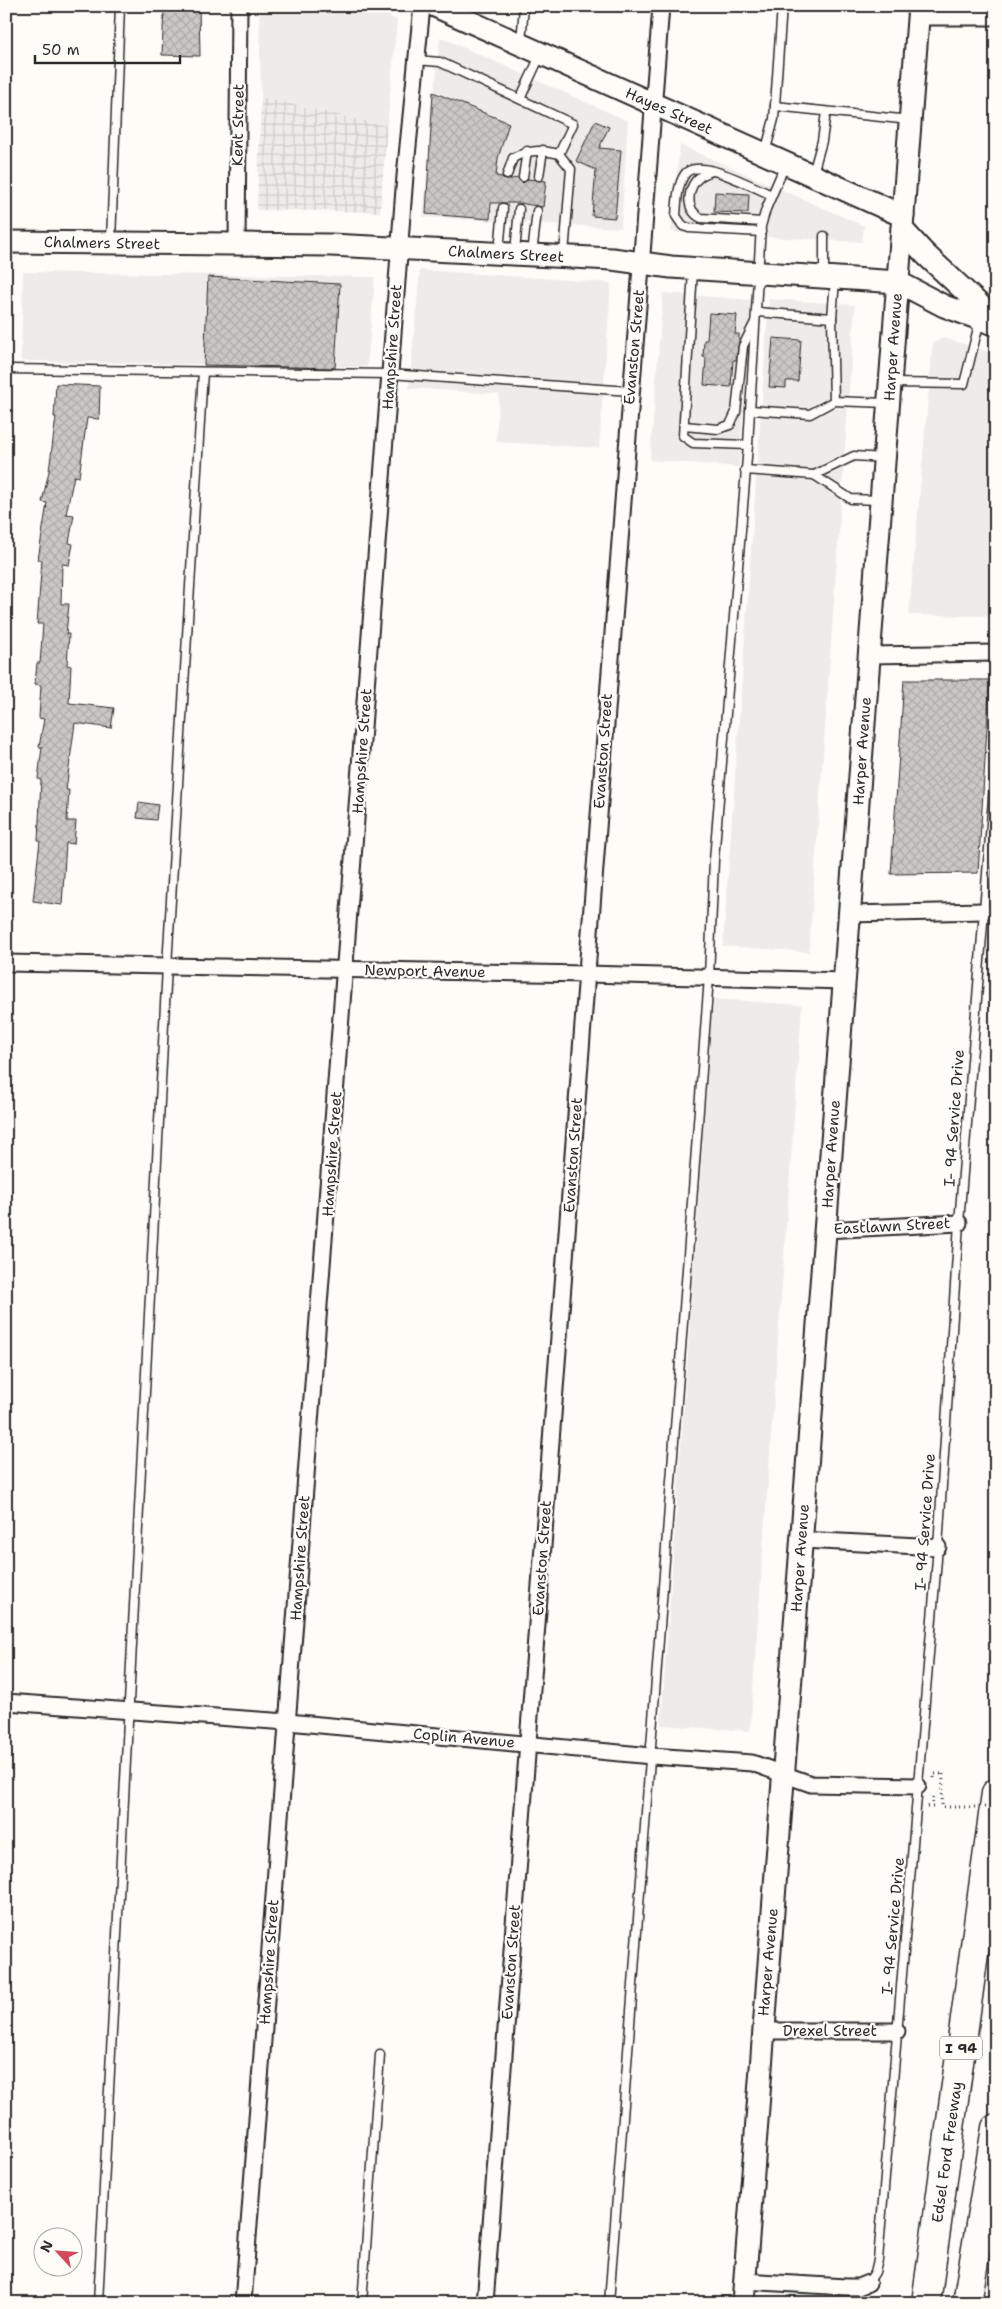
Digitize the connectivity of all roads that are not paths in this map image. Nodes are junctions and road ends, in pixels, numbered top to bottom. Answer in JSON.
{"nodes":[{"id":1,"x":120,"y":6,"type":"edge"},
{"id":2,"x":239,"y":6,"type":"edge"},
{"id":3,"x":422,"y":6,"type":"edge"},
{"id":4,"x":435,"y":6,"type":"edge"},
{"id":5,"x":524,"y":6,"type":"edge"},
{"id":6,"x":661,"y":6,"type":"edge"},
{"id":7,"x":782,"y":6,"type":"edge"},
{"id":8,"x":919,"y":12,"type":"edge"},
{"id":9,"x":996,"y":17,"type":"edge"},
{"id":10,"x":521,"y":45,"type":"junction"},
{"id":11,"x":541,"y":54,"type":"junction"},
{"id":12,"x":416,"y":60,"type":"junction"},
{"id":13,"x":520,"y":99,"type":"junction"},
{"id":14,"x":654,"y":104,"type":"junction"},
{"id":15,"x":775,"y":106,"type":"junction"},
{"id":16,"x":826,"y":112,"type":"junction"},
{"id":17,"x":910,"y":120,"type":"junction"},
{"id":18,"x":543,"y":150,"type":"junction"},
{"id":19,"x":527,"y":151,"type":"junction"},
{"id":20,"x":559,"y":154,"type":"junction"},
{"id":21,"x":765,"y":154,"type":"junction"},
{"id":22,"x":786,"y":164,"type":"junction"},
{"id":23,"x":712,"y":170,"type":"junction"},
{"id":24,"x":507,"y":175,"type":"dead end"},
{"id":25,"x":812,"y":175,"type":"junction"},
{"id":26,"x":539,"y":176,"type":"dead end"},
{"id":27,"x":523,"y":177,"type":"dead end"},
{"id":28,"x":772,"y":195,"type":"junction"},
{"id":29,"x":503,"y":208,"type":"dead end"},
{"id":30,"x":519,"y":209,"type":"dead end"},
{"id":31,"x":537,"y":211,"type":"dead end"},
{"id":32,"x":762,"y":222,"type":"junction"},
{"id":33,"x":903,"y":223,"type":"junction"},
{"id":34,"x":761,"y":232,"type":"junction"},
{"id":35,"x":824,"y":236,"type":"dead end"},
{"id":36,"x":6,"y":242,"type":"edge"},
{"id":37,"x":111,"y":243,"type":"junction"},
{"id":38,"x":237,"y":244,"type":"junction"},
{"id":39,"x":400,"y":248,"type":"junction"},
{"id":40,"x":515,"y":254,"type":"junction"},
{"id":41,"x":564,"y":256,"type":"junction"},
{"id":42,"x":641,"y":263,"type":"junction"},
{"id":43,"x":693,"y":268,"type":"junction"},
{"id":44,"x":759,"y":273,"type":"junction"},
{"id":45,"x":830,"y":277,"type":"junction"},
{"id":46,"x":898,"y":282,"type":"junction"},
{"id":47,"x":756,"y":316,"type":"junction"},
{"id":48,"x":832,"y":318,"type":"junction"},
{"id":49,"x":990,"y":322,"type":"edge"},
{"id":50,"x":6,"y":369,"type":"edge"},
{"id":51,"x":204,"y":372,"type":"junction"},
{"id":52,"x":390,"y":374,"type":"junction"},
{"id":53,"x":630,"y":391,"type":"junction"},
{"id":54,"x":889,"y":393,"type":"junction"},
{"id":55,"x":834,"y":401,"type":"junction"},
{"id":56,"x":750,"y":410,"type":"junction"},
{"id":57,"x":684,"y":426,"type":"junction"},
{"id":58,"x":748,"y":445,"type":"junction"},
{"id":59,"x":884,"y":458,"type":"junction"},
{"id":60,"x":745,"y":470,"type":"junction"},
{"id":61,"x":814,"y":475,"type":"junction"},
{"id":62,"x":881,"y":500,"type":"junction"},
{"id":63,"x":996,"y":653,"type":"edge"},
{"id":64,"x":869,"y":655,"type":"junction"},
{"id":65,"x":996,"y":761,"type":"edge"},
{"id":66,"x":984,"y":911,"type":"junction"},
{"id":67,"x":849,"y":914,"type":"junction"},
{"id":68,"x":6,"y":963,"type":"edge"},
{"id":69,"x":167,"y":966,"type":"junction"},
{"id":70,"x":345,"y":970,"type":"junction"},
{"id":71,"x":587,"y":974,"type":"junction"},
{"id":72,"x":709,"y":977,"type":"junction"},
{"id":73,"x":844,"y":981,"type":"junction"},
{"id":74,"x":959,"y":1223,"type":"junction"},
{"id":75,"x":825,"y":1230,"type":"junction"},
{"id":76,"x":802,"y":1540,"type":"junction"},
{"id":77,"x":938,"y":1547,"type":"junction"},
{"id":78,"x":6,"y":1702,"type":"edge"},
{"id":79,"x":129,"y":1710,"type":"junction"},
{"id":80,"x":288,"y":1722,"type":"junction"},
{"id":81,"x":528,"y":1743,"type":"junction"},
{"id":82,"x":652,"y":1756,"type":"junction"},
{"id":83,"x":783,"y":1774,"type":"junction"},
{"id":84,"x":918,"y":1786,"type":"junction"},
{"id":85,"x":996,"y":1793,"type":"edge"},
{"id":86,"x":762,"y":2030,"type":"junction"},
{"id":87,"x":897,"y":2031,"type":"junction"},
{"id":88,"x":380,"y":2055,"type":"dead end"},
{"id":89,"x":996,"y":2128,"type":"edge"},
{"id":90,"x":744,"y":2280,"type":"junction"},
{"id":91,"x":868,"y":2283,"type":"joint"},
{"id":92,"x":98,"y":2303,"type":"edge"},
{"id":93,"x":243,"y":2303,"type":"edge"},
{"id":94,"x":362,"y":2303,"type":"edge"},
{"id":95,"x":485,"y":2303,"type":"edge"},
{"id":96,"x":608,"y":2303,"type":"edge"},
{"id":97,"x":743,"y":2303,"type":"edge"},
{"id":98,"x":926,"y":2303,"type":"edge"},
{"id":99,"x":968,"y":2303,"type":"edge"}],
"edges":[{"from":1,"to":37,"type":"lane"},
{"from":2,"to":38,"type":"street","name":"Kent Street"},
{"from":3,"to":12,"type":"street","name":"Hampshire Street"},
{"from":4,"to":10,"type":"main road","name":"Hayes Street"},
{"from":5,"to":10,"type":"lane"},
{"from":6,"to":14,"type":"street","name":"Evanston Street"},
{"from":7,"to":15,"type":"lane"},
{"from":8,"to":9,"type":"street"},
{"from":8,"to":17,"type":"main road","name":"Harper Avenue"},
{"from":10,"to":11,"type":"main road","name":"Hayes Street"},
{"from":11,"to":13,"type":"lane"},
{"from":11,"to":14,"type":"main road","name":"Hayes Street"},
{"from":12,"to":13,"type":"lane"},
{"from":12,"to":39,"type":"street","name":"Hampshire Street"},
{"from":13,"to":20,"type":"lane"},
{"from":14,"to":21,"type":"main road","name":"Hayes Street"},
{"from":14,"to":42,"type":"street","name":"Evanston Street"},
{"from":15,"to":16,"type":"lane"},
{"from":15,"to":21,"type":"lane"},
{"from":16,"to":17,"type":"lane"},
{"from":16,"to":25,"type":"lane"},
{"from":17,"to":33,"type":"main road","name":"Harper Avenue"},
{"from":18,"to":19,"type":"lane"},
{"from":18,"to":20,"type":"lane"},
{"from":18,"to":26,"type":"lane"},
{"from":19,"to":24,"type":"lane"},
{"from":19,"to":27,"type":"lane"},
{"from":20,"to":41,"type":"lane"},
{"from":21,"to":22,"type":"main road","name":"Hayes Street"},
{"from":22,"to":25,"type":"main road","name":"Hayes Street"},
{"from":22,"to":28,"type":"lane"},
{"from":23,"to":28,"type":"lane"},
{"from":23,"to":32,"type":"lane"},
{"from":23,"to":34,"type":"lane"},
{"from":25,"to":33,"type":"main road","name":"Hayes Street"},
{"from":28,"to":32,"type":"lane"},
{"from":29,"to":40,"type":"lane"},
{"from":30,"to":40,"type":"lane"},
{"from":31,"to":40,"type":"lane"},
{"from":32,"to":34,"type":"lane"},
{"from":33,"to":46,"type":"main road","name":"Harper Avenue"},
{"from":33,"to":49,"type":"main road","name":"Hayes Street"},
{"from":34,"to":44,"type":"lane"},
{"from":35,"to":45,"type":"lane"},
{"from":36,"to":37,"type":"main road","name":"Chalmers Street"},
{"from":37,"to":38,"type":"main road","name":"Chalmers Street"},
{"from":38,"to":39,"type":"main road","name":"Chalmers Street"},
{"from":39,"to":40,"type":"main road","name":"Chalmers Street"},
{"from":39,"to":52,"type":"street","name":"Hampshire Street"},
{"from":40,"to":41,"type":"main road","name":"Chalmers Street"},
{"from":41,"to":42,"type":"main road","name":"Chalmers Street"},
{"from":42,"to":43,"type":"main road","name":"Chalmers Street"},
{"from":42,"to":53,"type":"street","name":"Evanston Street"},
{"from":43,"to":44,"type":"main road","name":"Chalmers Street"},
{"from":43,"to":57,"type":"lane"},
{"from":44,"to":45,"type":"main road","name":"Chalmers Street"},
{"from":44,"to":47,"type":"lane"},
{"from":45,"to":46,"type":"main road","name":"Chalmers Street"},
{"from":45,"to":48,"type":"lane"},
{"from":46,"to":49,"type":"main road","name":"Chalmers Street"},
{"from":46,"to":54,"type":"main road","name":"Harper Avenue"},
{"from":47,"to":48,"type":"lane"},
{"from":47,"to":56,"type":"lane"},
{"from":47,"to":57,"type":"lane"},
{"from":48,"to":55,"type":"lane"},
{"from":49,"to":54,"type":"lane"},
{"from":50,"to":51,"type":"lane"},
{"from":51,"to":52,"type":"lane"},
{"from":51,"to":69,"type":"lane"},
{"from":52,"to":53,"type":"lane"},
{"from":52,"to":70,"type":"street","name":"Hampshire Street"},
{"from":53,"to":71,"type":"street","name":"Evanston Street"},
{"from":54,"to":55,"type":"lane"},
{"from":54,"to":59,"type":"main road","name":"Harper Avenue"},
{"from":55,"to":56,"type":"lane"},
{"from":56,"to":58,"type":"lane"},
{"from":57,"to":58,"type":"lane"},
{"from":58,"to":60,"type":"lane"},
{"from":59,"to":61,"type":"lane"},
{"from":59,"to":62,"type":"main road","name":"Harper Avenue"},
{"from":60,"to":61,"type":"lane"},
{"from":60,"to":72,"type":"lane"},
{"from":61,"to":62,"type":"lane"},
{"from":62,"to":64,"type":"main road","name":"Harper Avenue"},
{"from":63,"to":64,"type":"street"},
{"from":64,"to":67,"type":"main road","name":"Harper Avenue"},
{"from":65,"to":66,"type":"lane","name":"I- 94 Service Drive"},
{"from":66,"to":67,"type":"street"},
{"from":66,"to":74,"type":"lane","name":"I- 94 Service Drive"},
{"from":67,"to":73,"type":"main road","name":"Harper Avenue"},
{"from":68,"to":69,"type":"street","name":"Newport Avenue"},
{"from":69,"to":70,"type":"street","name":"Newport Avenue"},
{"from":69,"to":79,"type":"lane"},
{"from":70,"to":71,"type":"street","name":"Newport Avenue"},
{"from":70,"to":80,"type":"street","name":"Hampshire Street"},
{"from":71,"to":72,"type":"street","name":"Newport Avenue"},
{"from":71,"to":81,"type":"street","name":"Evanston Street"},
{"from":72,"to":73,"type":"street","name":"Newport Avenue"},
{"from":72,"to":82,"type":"lane"},
{"from":73,"to":75,"type":"main road","name":"Harper Avenue"},
{"from":74,"to":75,"type":"street","name":"Eastlawn Street"},
{"from":74,"to":77,"type":"lane","name":"I- 94 Service Drive"},
{"from":75,"to":76,"type":"main road","name":"Harper Avenue"},
{"from":76,"to":77,"type":"street"},
{"from":76,"to":83,"type":"main road","name":"Harper Avenue"},
{"from":77,"to":84,"type":"lane","name":"I- 94 Service Drive"},
{"from":78,"to":79,"type":"street","name":"Coplin Avenue"},
{"from":79,"to":80,"type":"street","name":"Coplin Avenue"},
{"from":79,"to":92,"type":"lane"},
{"from":80,"to":81,"type":"street","name":"Coplin Avenue"},
{"from":80,"to":93,"type":"street","name":"Hampshire Street"},
{"from":81,"to":82,"type":"street","name":"Coplin Avenue"},
{"from":81,"to":95,"type":"street","name":"Evanston Street"},
{"from":82,"to":83,"type":"street","name":"Coplin Avenue"},
{"from":82,"to":96,"type":"lane"},
{"from":83,"to":84,"type":"street","name":"Coplin Avenue"},
{"from":83,"to":86,"type":"main road","name":"Harper Avenue"},
{"from":84,"to":87,"type":"lane","name":"I- 94 Service Drive"},
{"from":85,"to":98,"type":"highway","name":"Edsel Ford Freeway","number":"I 94"},
{"from":86,"to":87,"type":"street","name":"Drexel Street"},
{"from":86,"to":90,"type":"main road","name":"Harper Avenue"},
{"from":87,"to":91,"type":"lane","name":"I- 94 Service Drive"},
{"from":88,"to":94,"type":"lane"},
{"from":89,"to":99,"type":"highway"},
{"from":90,"to":91,"type":"street"},
{"from":90,"to":97,"type":"main road","name":"Harper Avenue"}]}
